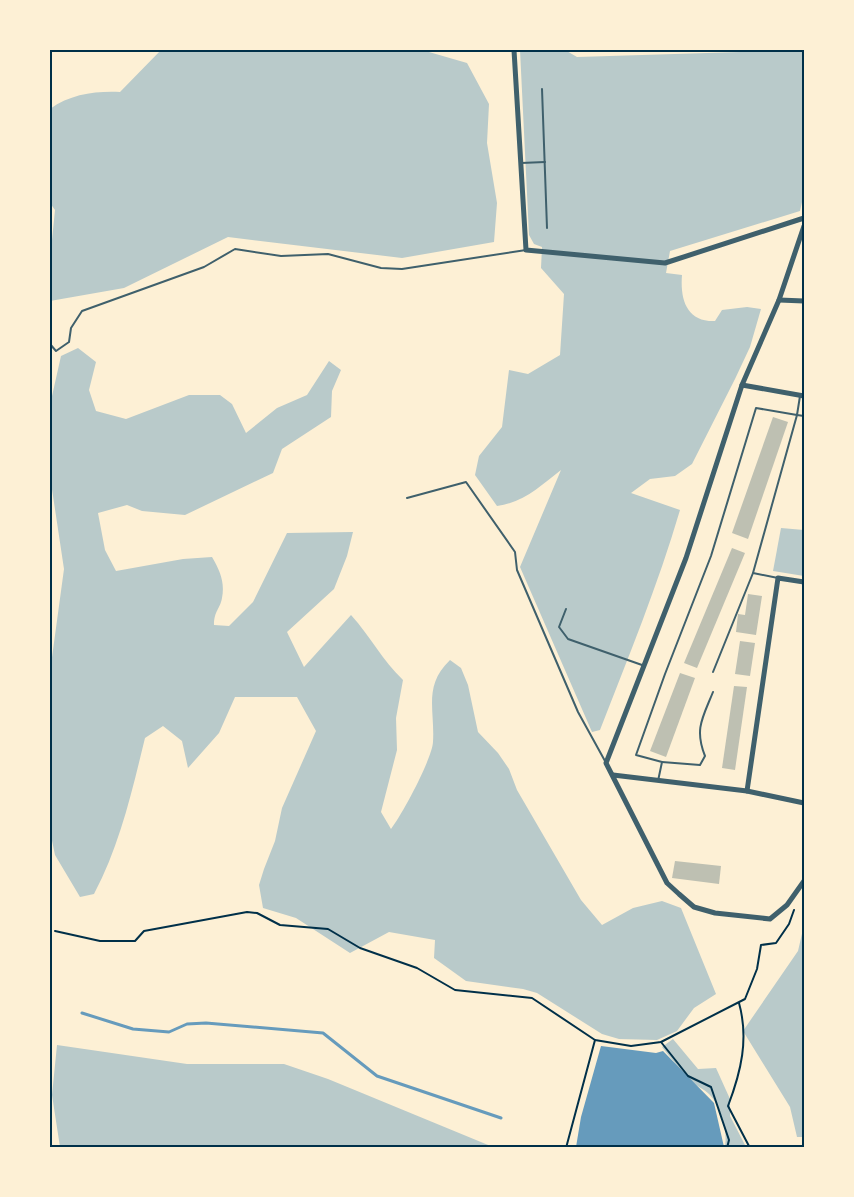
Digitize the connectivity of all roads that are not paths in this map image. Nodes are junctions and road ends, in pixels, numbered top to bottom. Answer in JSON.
{"nodes":[{"id":1,"x":514,"y":50,"type":"edge"},
{"id":2,"x":542,"y":89,"type":"dead end"},
{"id":3,"x":545,"y":162,"type":"junction"},
{"id":4,"x":520,"y":163,"type":"junction"},
{"id":5,"x":804,"y":218,"type":"edge"},
{"id":6,"x":804,"y":226,"type":"edge"},
{"id":7,"x":547,"y":228,"type":"dead end"},
{"id":8,"x":526,"y":250,"type":"junction"},
{"id":9,"x":779,"y":300,"type":"junction"},
{"id":10,"x":804,"y":301,"type":"edge"},
{"id":11,"x":50,"y":344,"type":"edge"},
{"id":12,"x":742,"y":385,"type":"junction"},
{"id":13,"x":802,"y":396,"type":"edge"},
{"id":14,"x":797,"y":415,"type":"junction"},
{"id":15,"x":804,"y":416,"type":"edge"},
{"id":16,"x":407,"y":498,"type":"dead end"},
{"id":17,"x":753,"y":573,"type":"junction"},
{"id":18,"x":778,"y":578,"type":"junction"},
{"id":19,"x":804,"y":582,"type":"edge"},
{"id":20,"x":566,"y":609,"type":"dead end"},
{"id":21,"x":645,"y":666,"type":"junction"},
{"id":22,"x":713,"y":672,"type":"dead end"},
{"id":23,"x":713,"y":692,"type":"dead end"},
{"id":24,"x":662,"y":762,"type":"junction"},
{"id":25,"x":606,"y":763,"type":"junction"},
{"id":26,"x":613,"y":775,"type":"junction"},
{"id":27,"x":658,"y":781,"type":"junction"},
{"id":28,"x":747,"y":791,"type":"junction"},
{"id":29,"x":804,"y":803,"type":"edge"},
{"id":30,"x":804,"y":881,"type":"edge"}],
"edges":[{"from":1,"to":4,"type":"street"},
{"from":2,"to":3,"type":"lane"},
{"from":3,"to":4,"type":"lane"},
{"from":3,"to":7,"type":"lane"},
{"from":4,"to":8,"type":"street"},
{"from":5,"to":8,"type":"street"},
{"from":6,"to":9,"type":"street"},
{"from":8,"to":11,"type":"lane"},
{"from":9,"to":10,"type":"street"},
{"from":9,"to":12,"type":"street"},
{"from":12,"to":13,"type":"street"},
{"from":12,"to":21,"type":"street"},
{"from":13,"to":14,"type":"lane"},
{"from":14,"to":15,"type":"lane"},
{"from":14,"to":17,"type":"lane"},
{"from":14,"to":24,"type":"lane"},
{"from":16,"to":25,"type":"lane"},
{"from":17,"to":18,"type":"lane"},
{"from":17,"to":22,"type":"lane"},
{"from":18,"to":19,"type":"street"},
{"from":18,"to":28,"type":"street"},
{"from":20,"to":21,"type":"lane"},
{"from":21,"to":25,"type":"street"},
{"from":23,"to":24,"type":"lane"},
{"from":24,"to":27,"type":"lane"},
{"from":25,"to":26,"type":"street"},
{"from":26,"to":27,"type":"street"},
{"from":26,"to":30,"type":"street"},
{"from":27,"to":28,"type":"street"},
{"from":28,"to":29,"type":"street"}]}
